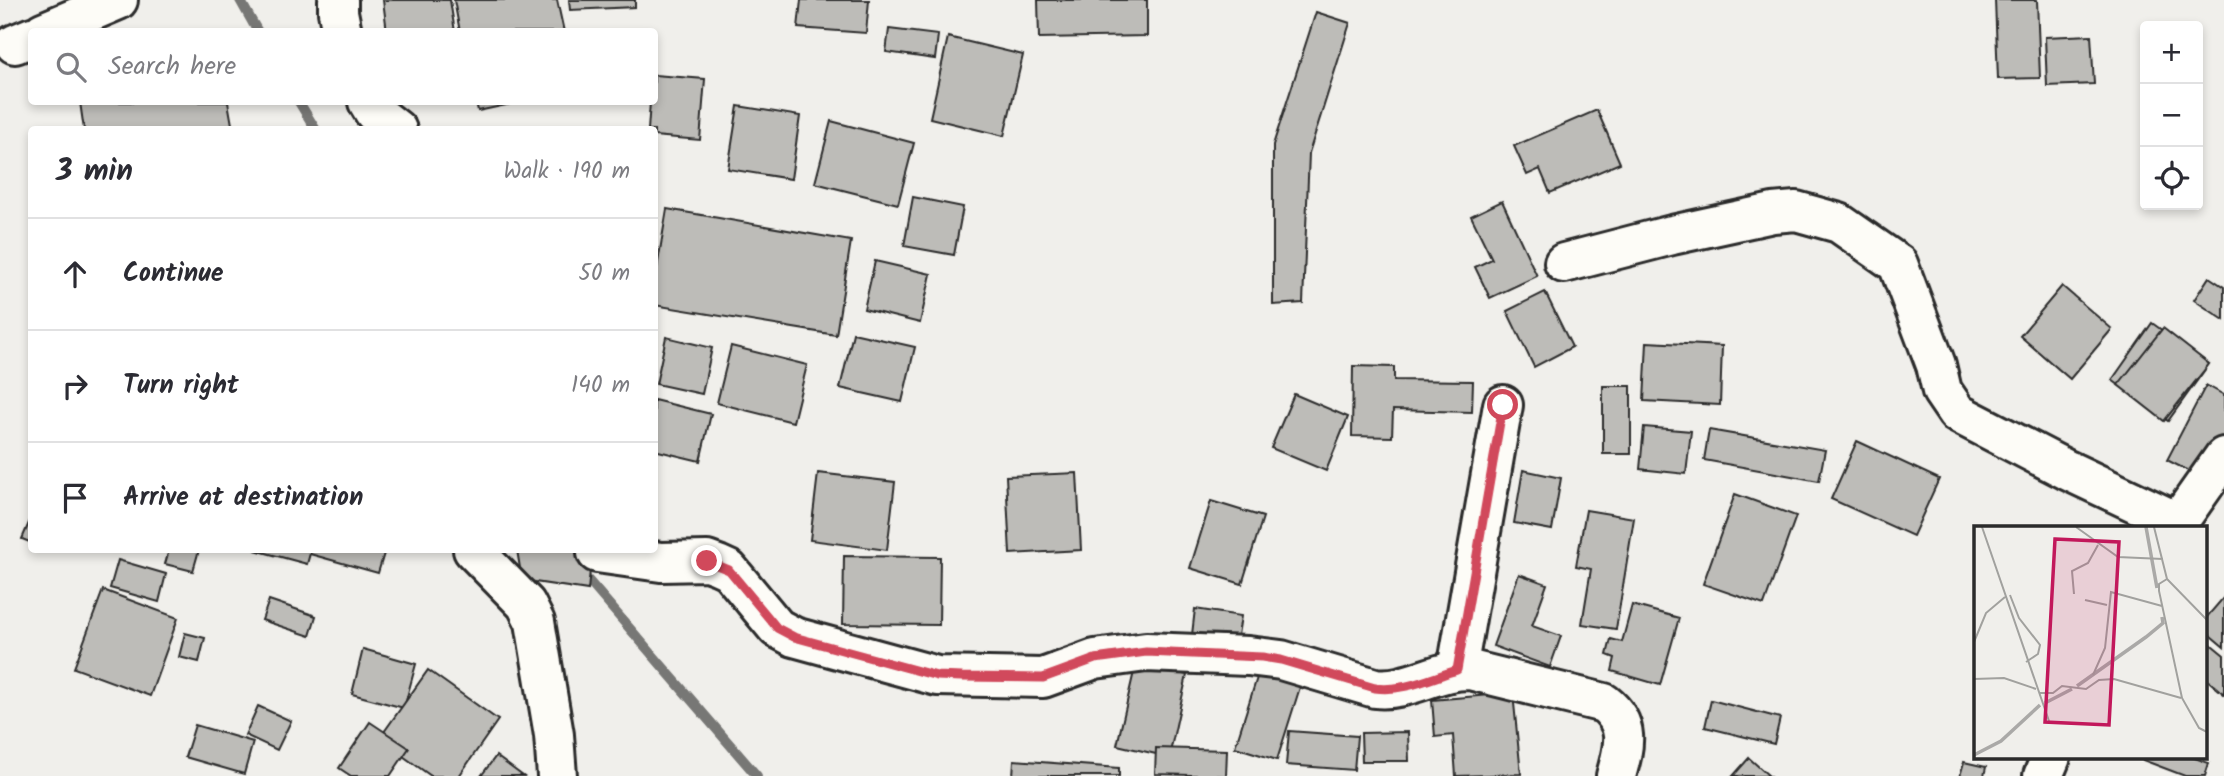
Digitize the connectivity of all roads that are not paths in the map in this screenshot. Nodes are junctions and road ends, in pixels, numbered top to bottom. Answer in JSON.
{"nodes":[{"id":1,"x":118,"y":0,"type":"edge"},
{"id":2,"x":338,"y":0,"type":"edge"},
{"id":3,"x":51,"y":28,"type":"edge"},
{"id":4,"x":341,"y":28,"type":"edge"},
{"id":5,"x":370,"y":105,"type":"edge"},
{"id":6,"x":392,"y":126,"type":"edge"},
{"id":7,"x":1564,"y":263,"type":"dead end"},
{"id":8,"x":1503,"y":405,"type":"dead end"},
{"id":9,"x":2224,"y":457,"type":"edge"},
{"id":10,"x":2175,"y":525,"type":"edge"},
{"id":11,"x":477,"y":553,"type":"edge"},
{"id":12,"x":597,"y":553,"type":"dead end"},
{"id":13,"x":1457,"y":670,"type":"junction"},
{"id":14,"x":2051,"y":758,"type":"edge"},
{"id":15,"x":557,"y":776,"type":"edge"},
{"id":16,"x":1616,"y":776,"type":"edge"},
{"id":17,"x":2043,"y":776,"type":"edge"}],
"edges":[{"from":1,"to":3,"type":"street"},
{"from":2,"to":4,"type":"street"},
{"from":5,"to":6,"type":"street"},
{"from":7,"to":10,"type":"street"},
{"from":8,"to":13,"type":"street"},
{"from":9,"to":10,"type":"street"},
{"from":11,"to":15,"type":"street"},
{"from":12,"to":13,"type":"street"},
{"from":13,"to":16,"type":"street"},
{"from":14,"to":17,"type":"street"}]}
